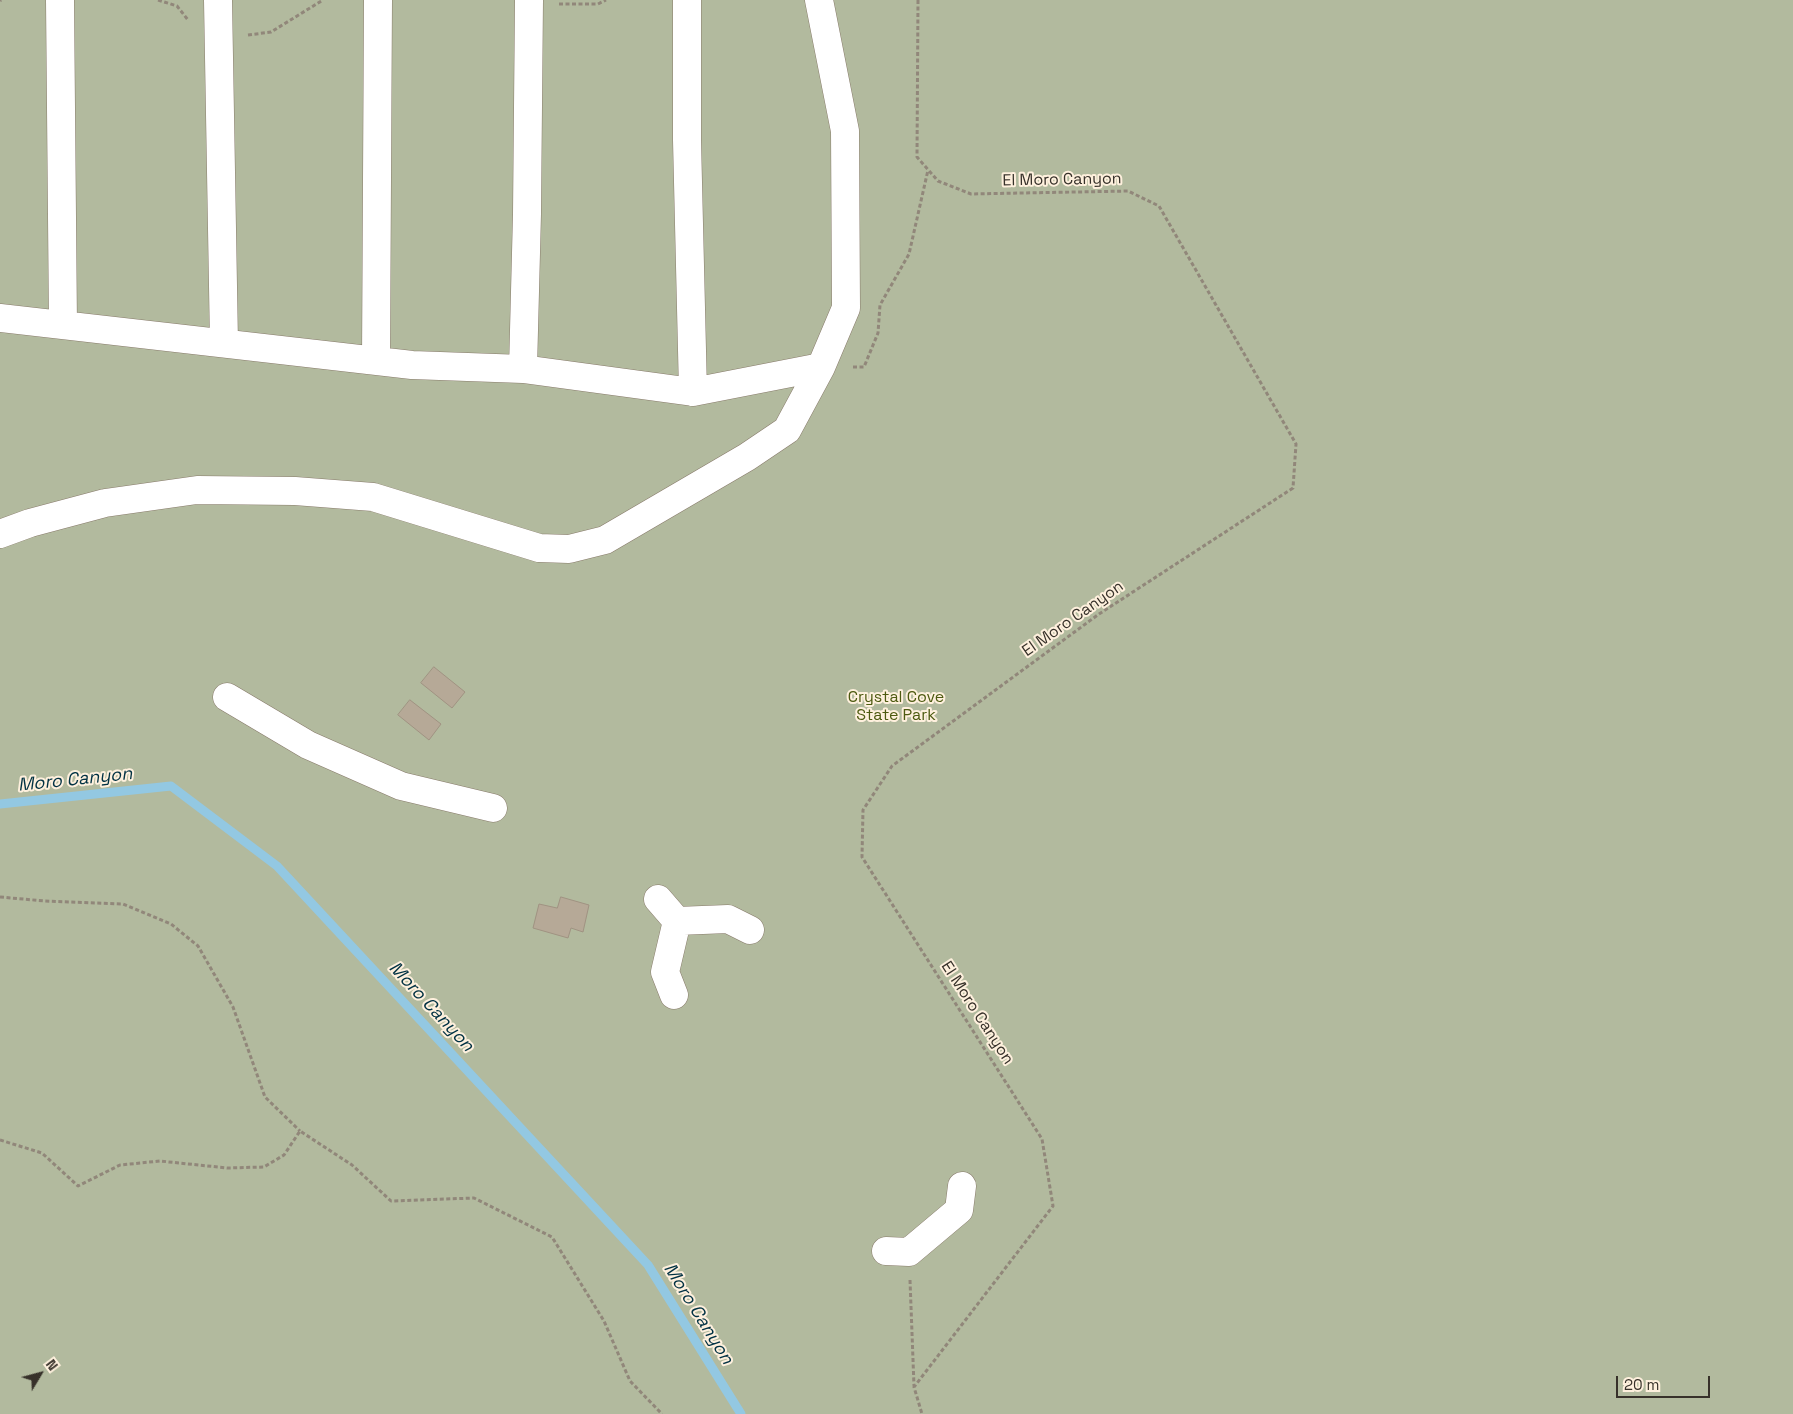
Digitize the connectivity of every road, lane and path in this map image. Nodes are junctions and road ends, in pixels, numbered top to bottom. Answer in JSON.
{"nodes":[{"id":1,"x":60,"y":0,"type":"edge"},
{"id":2,"x":158,"y":0,"type":"edge"},
{"id":3,"x":218,"y":0,"type":"edge"},
{"id":4,"x":323,"y":0,"type":"edge"},
{"id":5,"x":378,"y":0,"type":"edge"},
{"id":6,"x":606,"y":0,"type":"edge"},
{"id":7,"x":687,"y":0,"type":"edge"},
{"id":8,"x":819,"y":0,"type":"edge"},
{"id":9,"x":918,"y":0,"type":"edge"},
{"id":10,"x":541,"y":2,"type":"edge"},
{"id":11,"x":192,"y":26,"type":"dead end"},
{"id":12,"x":245,"y":35,"type":"dead end"},
{"id":13,"x":928,"y":169,"type":"junction"},
{"id":14,"x":0,"y":318,"type":"edge"},
{"id":15,"x":63,"y":325,"type":"junction"},
{"id":16,"x":224,"y":343,"type":"junction"},
{"id":17,"x":376,"y":360,"type":"junction"},
{"id":18,"x":821,"y":366,"type":"junction"},
{"id":19,"x":523,"y":368,"type":"junction"},
{"id":20,"x":693,"y":392,"type":"junction"},
{"id":21,"x":0,"y":534,"type":"edge"},
{"id":22,"x":227,"y":697,"type":"dead end"},
{"id":23,"x":493,"y":808,"type":"dead end"},
{"id":24,"x":0,"y":897,"type":"edge"},
{"id":25,"x":658,"y":899,"type":"dead end"},
{"id":26,"x":677,"y":921,"type":"junction"},
{"id":27,"x":750,"y":930,"type":"dead end"},
{"id":28,"x":674,"y":995,"type":"dead end"},
{"id":29,"x":300,"y":1131,"type":"junction"},
{"id":30,"x":0,"y":1140,"type":"edge"},
{"id":31,"x":962,"y":1186,"type":"dead end"},
{"id":32,"x":898,"y":1251,"type":"joint"},
{"id":33,"x":914,"y":1387,"type":"junction"},
{"id":34,"x":662,"y":1414,"type":"edge"},
{"id":35,"x":922,"y":1414,"type":"edge"}],
"edges":[{"from":1,"to":15,"type":"lane"},
{"from":2,"to":11,"type":"path"},
{"from":3,"to":16,"type":"lane"},
{"from":4,"to":12,"type":"path"},
{"from":5,"to":17,"type":"lane"},
{"from":6,"to":10,"type":"path"},
{"from":7,"to":20,"type":"lane"},
{"from":8,"to":18,"type":"lane"},
{"from":9,"to":13,"type":"path","name":"El Moro Canyon"},
{"from":10,"to":19,"type":"lane"},
{"from":13,"to":18,"type":"path"},
{"from":13,"to":33,"type":"path","name":"El Moro Canyon"},
{"from":14,"to":15,"type":"lane"},
{"from":15,"to":16,"type":"lane"},
{"from":16,"to":17,"type":"lane"},
{"from":17,"to":19,"type":"lane"},
{"from":18,"to":20,"type":"lane"},
{"from":18,"to":21,"type":"lane"},
{"from":19,"to":20,"type":"lane"},
{"from":22,"to":23,"type":"lane"},
{"from":24,"to":29,"type":"path"},
{"from":25,"to":26,"type":"lane"},
{"from":26,"to":27,"type":"lane"},
{"from":26,"to":28,"type":"lane"},
{"from":29,"to":30,"type":"path"},
{"from":29,"to":34,"type":"path"},
{"from":31,"to":32,"type":"lane"},
{"from":32,"to":33,"type":"path"},
{"from":33,"to":35,"type":"path"}]}
